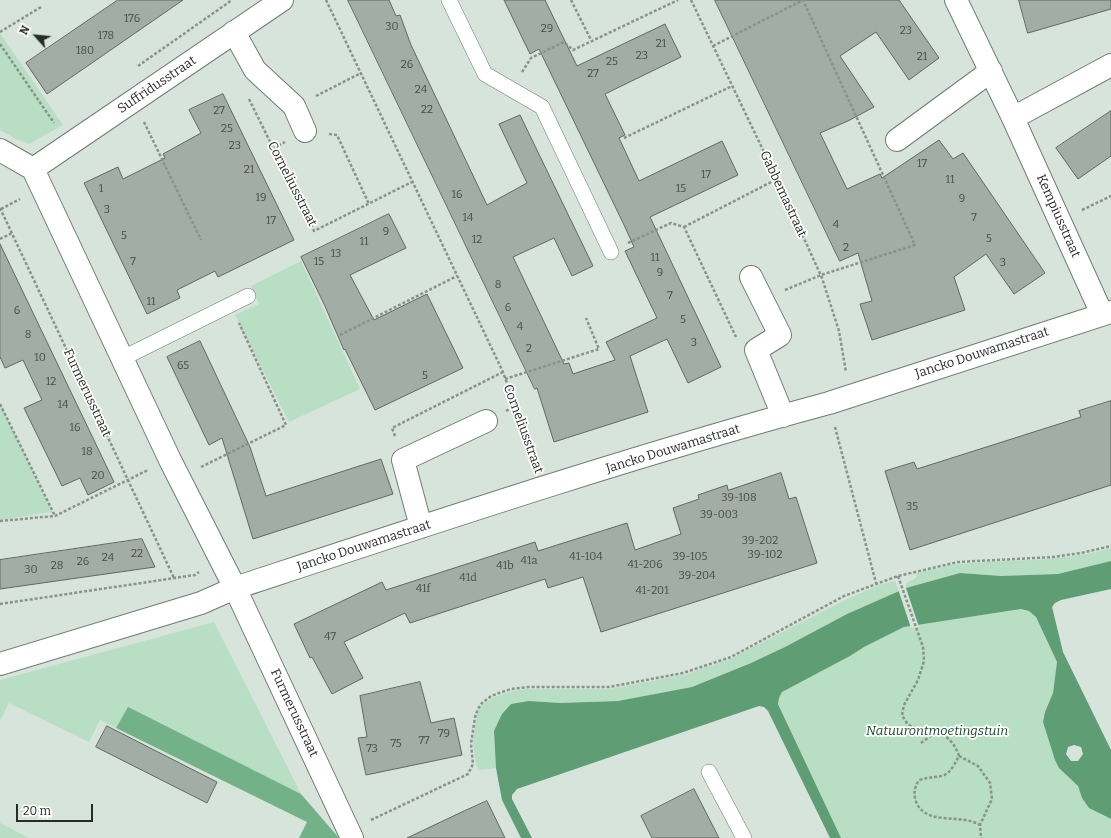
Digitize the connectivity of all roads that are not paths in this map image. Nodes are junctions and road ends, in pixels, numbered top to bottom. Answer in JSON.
{"nodes":[{"id":1,"x":282,"y":0,"type":"edge"},
{"id":2,"x":449,"y":0,"type":"edge"},
{"id":3,"x":956,"y":0,"type":"edge"},
{"id":4,"x":234,"y":32,"type":"junction"},
{"id":5,"x":1111,"y":65,"type":"edge"},
{"id":6,"x":991,"y":71,"type":"junction"},
{"id":7,"x":1013,"y":118,"type":"junction"},
{"id":8,"x":305,"y":131,"type":"road end"},
{"id":9,"x":897,"y":140,"type":"dead end"},
{"id":10,"x":0,"y":150,"type":"edge"},
{"id":11,"x":32,"y":169,"type":"junction"},
{"id":12,"x":610,"y":252,"type":"road end"},
{"id":13,"x":751,"y":277,"type":"dead end"},
{"id":14,"x":248,"y":296,"type":"dead end"},
{"id":15,"x":1107,"y":313,"type":"edge"},
{"id":16,"x":122,"y":358,"type":"junction"},
{"id":17,"x":782,"y":416,"type":"junction"},
{"id":18,"x":486,"y":421,"type":"dead end"},
{"id":19,"x":421,"y":527,"type":"junction"},
{"id":20,"x":235,"y":588,"type":"junction"},
{"id":21,"x":0,"y":664,"type":"edge"},
{"id":22,"x":709,"y":772,"type":"dead end"},
{"id":23,"x":350,"y":834,"type":"edge"},
{"id":24,"x":744,"y":838,"type":"edge"}],
"edges":[{"from":1,"to":4,"type":"street","name":"Suffridusstraat"},
{"from":2,"to":12,"type":"lane"},
{"from":3,"to":6,"type":"street","name":"Kempiusstraat"},
{"from":4,"to":8,"type":"street"},
{"from":4,"to":11,"type":"street","name":"Suffridusstraat"},
{"from":5,"to":7,"type":"street"},
{"from":6,"to":7,"type":"street","name":"Kempiusstraat"},
{"from":6,"to":9,"type":"street"},
{"from":7,"to":15,"type":"street","name":"Kempiusstraat"},
{"from":10,"to":11,"type":"street"},
{"from":11,"to":16,"type":"street","name":"Furmerusstraat"},
{"from":13,"to":17,"type":"street"},
{"from":14,"to":16,"type":"lane"},
{"from":15,"to":17,"type":"street","name":"Jancko Douwamastraat"},
{"from":16,"to":20,"type":"street","name":"Furmerusstraat"},
{"from":17,"to":19,"type":"street","name":"Jancko Douwamastraat"},
{"from":18,"to":19,"type":"street"},
{"from":19,"to":20,"type":"street","name":"Jancko Douwamastraat"},
{"from":20,"to":21,"type":"street"},
{"from":20,"to":23,"type":"street","name":"Furmerusstraat"},
{"from":22,"to":24,"type":"lane"}]}
